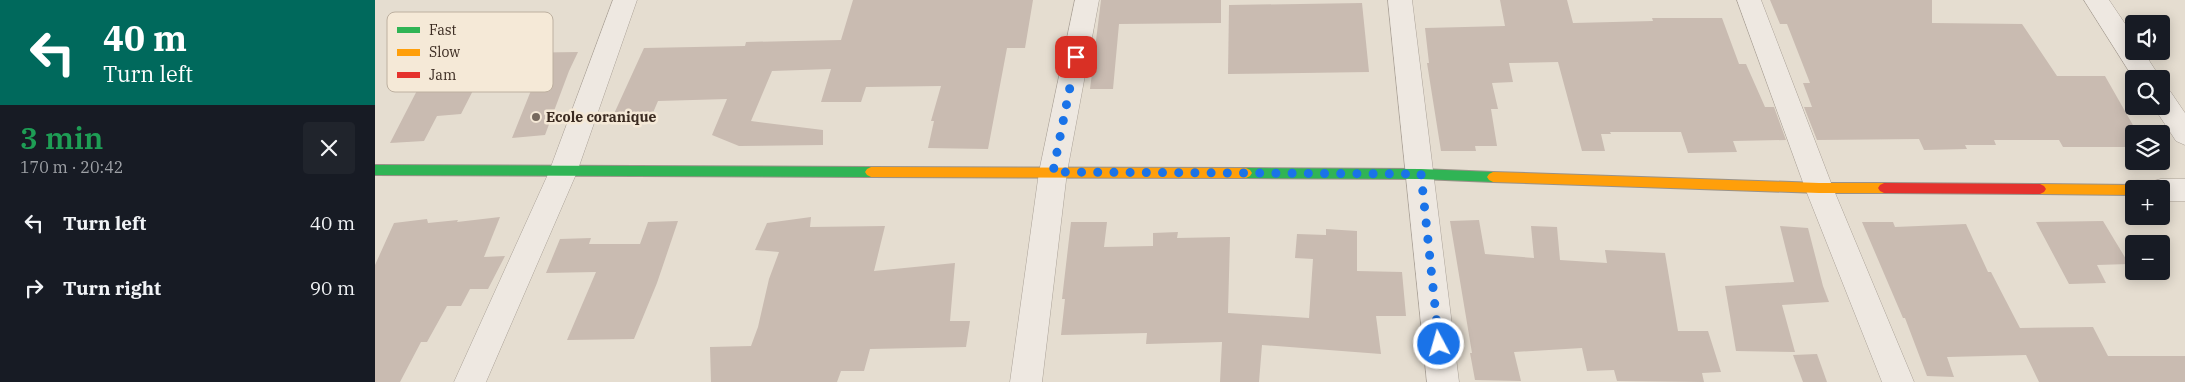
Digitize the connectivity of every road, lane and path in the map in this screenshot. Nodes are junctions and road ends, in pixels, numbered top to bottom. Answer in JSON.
{"nodes":[{"id":1,"x":625,"y":0,"type":"edge"},
{"id":2,"x":1087,"y":0,"type":"edge"},
{"id":3,"x":1400,"y":0,"type":"edge"},
{"id":4,"x":1749,"y":0,"type":"edge"},
{"id":5,"x":2096,"y":0,"type":"edge"},
{"id":6,"x":2142,"y":70,"type":"edge"},
{"id":7,"x":2170,"y":112,"type":"edge"},
{"id":8,"x":2185,"y":134,"type":"edge"},
{"id":9,"x":375,"y":170,"type":"edge"},
{"id":10,"x":563,"y":172,"type":"junction"},
{"id":11,"x":1053,"y":172,"type":"junction"},
{"id":12,"x":1421,"y":174,"type":"junction"},
{"id":13,"x":1819,"y":188,"type":"junction"},
{"id":14,"x":2125,"y":190,"type":"edge"},
{"id":15,"x":2170,"y":190,"type":"edge"},
{"id":16,"x":2185,"y":190,"type":"edge"},
{"id":17,"x":470,"y":382,"type":"edge"},
{"id":18,"x":1026,"y":382,"type":"edge"},
{"id":19,"x":1443,"y":382,"type":"edge"},
{"id":20,"x":1898,"y":382,"type":"edge"}],
"edges":[{"from":1,"to":10,"type":"street"},
{"from":2,"to":11,"type":"street"},
{"from":3,"to":12,"type":"street"},
{"from":4,"to":13,"type":"street"},
{"from":5,"to":6,"type":"street"},
{"from":7,"to":8,"type":"street"},
{"from":9,"to":10,"type":"street"},
{"from":10,"to":11,"type":"street"},
{"from":10,"to":17,"type":"street"},
{"from":11,"to":12,"type":"street"},
{"from":11,"to":18,"type":"street"},
{"from":12,"to":13,"type":"street"},
{"from":12,"to":19,"type":"street"},
{"from":13,"to":14,"type":"street"},
{"from":13,"to":20,"type":"street"},
{"from":15,"to":16,"type":"street"}]}
